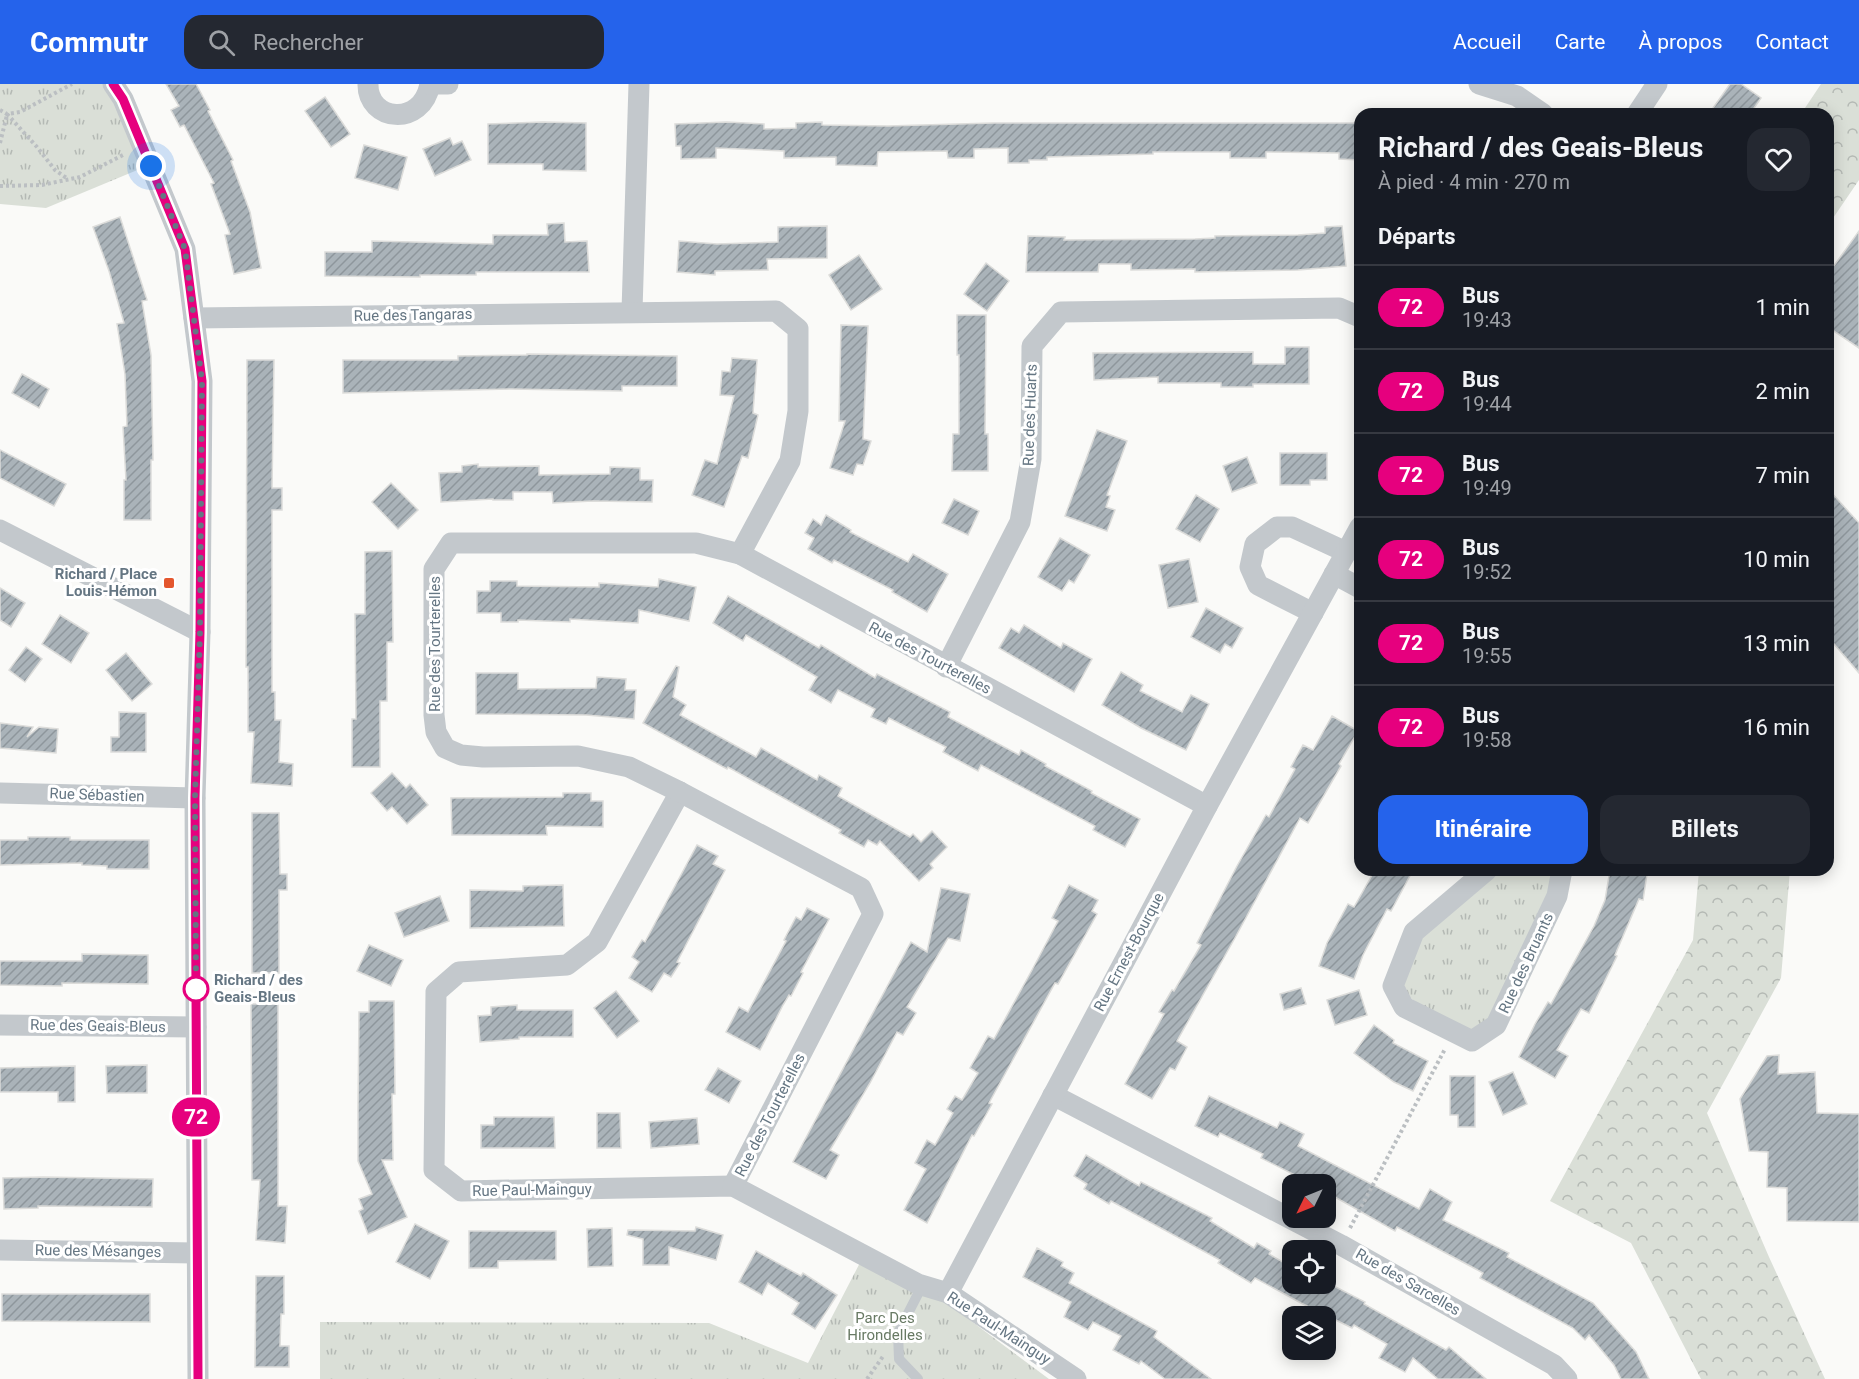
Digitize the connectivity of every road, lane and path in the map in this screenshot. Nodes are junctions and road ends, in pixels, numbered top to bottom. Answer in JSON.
{"nodes":[{"id":1,"x":72,"y":84,"type":"edge"},
{"id":2,"x":113,"y":84,"type":"edge"},
{"id":3,"x":368,"y":84,"type":"edge"},
{"id":4,"x":430,"y":84,"type":"edge"},
{"id":5,"x":448,"y":84,"type":"edge"},
{"id":6,"x":639,"y":84,"type":"edge"},
{"id":7,"x":1479,"y":84,"type":"edge"},
{"id":8,"x":1657,"y":84,"type":"edge"},
{"id":9,"x":1534,"y":108,"type":"edge"},
{"id":10,"x":1640,"y":108,"type":"edge"},
{"id":11,"x":0,"y":110,"type":"edge"},
{"id":12,"x":7,"y":114,"type":"junction"},
{"id":13,"x":0,"y":143,"type":"edge"},
{"id":14,"x":142,"y":145,"type":"junction"},
{"id":15,"x":69,"y":180,"type":"junction"},
{"id":16,"x":0,"y":186,"type":"edge"},
{"id":17,"x":632,"y":311,"type":"junction"},
{"id":18,"x":1354,"y":314,"type":"edge"},
{"id":19,"x":194,"y":318,"type":"junction"},
{"id":20,"x":0,"y":530,"type":"edge"},
{"id":21,"x":1354,"y":538,"type":"edge"},
{"id":22,"x":1346,"y":552,"type":"junction"},
{"id":23,"x":740,"y":554,"type":"junction"},
{"id":24,"x":1334,"y":574,"type":"junction"},
{"id":25,"x":1354,"y":585,"type":"edge"},
{"id":26,"x":1313,"y":613,"type":"junction"},
{"id":27,"x":200,"y":632,"type":"junction"},
{"id":28,"x":946,"y":667,"type":"junction"},
{"id":29,"x":680,"y":792,"type":"junction"},
{"id":30,"x":0,"y":793,"type":"edge"},
{"id":31,"x":195,"y":798,"type":"junction"},
{"id":32,"x":1207,"y":806,"type":"junction"},
{"id":33,"x":1480,"y":876,"type":"edge"},
{"id":34,"x":1561,"y":876,"type":"edge"},
{"id":35,"x":0,"y":1025,"type":"edge"},
{"id":36,"x":196,"y":1027,"type":"junction"},
{"id":37,"x":1453,"y":1034,"type":"junction"},
{"id":38,"x":1053,"y":1095,"type":"junction"},
{"id":39,"x":733,"y":1186,"type":"junction"},
{"id":40,"x":1341,"y":1245,"type":"junction"},
{"id":41,"x":0,"y":1250,"type":"edge"},
{"id":42,"x":196,"y":1253,"type":"junction"},
{"id":43,"x":922,"y":1286,"type":"junction"},
{"id":44,"x":948,"y":1293,"type":"junction"},
{"id":45,"x":198,"y":1379,"type":"edge"},
{"id":46,"x":918,"y":1379,"type":"edge"},
{"id":47,"x":1076,"y":1379,"type":"edge"},
{"id":48,"x":1567,"y":1379,"type":"edge"}],
"edges":[{"from":1,"to":12,"type":"path"},
{"from":2,"to":14,"type":"street"},
{"from":3,"to":4,"type":"street"},
{"from":4,"to":5,"type":"street"},
{"from":6,"to":17,"type":"street"},
{"from":7,"to":9,"type":"street"},
{"from":8,"to":10,"type":"street"},
{"from":11,"to":12,"type":"path"},
{"from":12,"to":13,"type":"path"},
{"from":12,"to":15,"type":"path"},
{"from":14,"to":15,"type":"path"},
{"from":14,"to":19,"type":"street"},
{"from":15,"to":16,"type":"path"},
{"from":17,"to":19,"type":"street","name":"Rue des Tangaras"},
{"from":17,"to":23,"type":"street","name":"Rue des Tangaras"},
{"from":18,"to":28,"type":"street","name":"Rue des Huarts"},
{"from":19,"to":27,"type":"street"},
{"from":20,"to":27,"type":"street"},
{"from":21,"to":22,"type":"street","name":"Rue Ernest-Bourque"},
{"from":22,"to":24,"type":"street","name":"Rue Ernest-Bourque"},
{"from":22,"to":26,"type":"street"},
{"from":23,"to":28,"type":"street","name":"Rue des Tourterelles"},
{"from":23,"to":29,"type":"street","name":"Rue des Tourterelles"},
{"from":24,"to":25,"type":"street"},
{"from":24,"to":26,"type":"street","name":"Rue Ernest-Bourque"},
{"from":26,"to":32,"type":"street","name":"Rue Ernest-Bourque"},
{"from":27,"to":31,"type":"street"},
{"from":28,"to":32,"type":"street","name":"Rue des Tourterelles"},
{"from":29,"to":39,"type":"street","name":"Rue des Tourterelles"},
{"from":29,"to":39,"type":"street","name":"Rue Paul-Mainguy"},
{"from":30,"to":31,"type":"street","name":"Rue Sébastien"},
{"from":31,"to":36,"type":"street"},
{"from":32,"to":38,"type":"street","name":"Rue Ernest-Bourque"},
{"from":33,"to":37,"type":"street","name":"Rue des Bruants"},
{"from":34,"to":37,"type":"street","name":"Rue des Bruants"},
{"from":35,"to":36,"type":"street","name":"Rue des Geais-Bleus"},
{"from":36,"to":42,"type":"street"},
{"from":37,"to":40,"type":"path"},
{"from":38,"to":40,"type":"street","name":"Rue des Sarcelles"},
{"from":38,"to":44,"type":"street","name":"Rue Ernest-Bourque"},
{"from":39,"to":43,"type":"street","name":"Rue Paul-Mainguy"},
{"from":40,"to":48,"type":"street","name":"Rue des Sarcelles"},
{"from":41,"to":42,"type":"street","name":"Rue des Mésanges"},
{"from":42,"to":45,"type":"street"},
{"from":43,"to":44,"type":"street","name":"Rue Paul-Mainguy"},
{"from":43,"to":46,"type":"lane"},
{"from":44,"to":47,"type":"street","name":"Rue Paul-Mainguy"}]}
